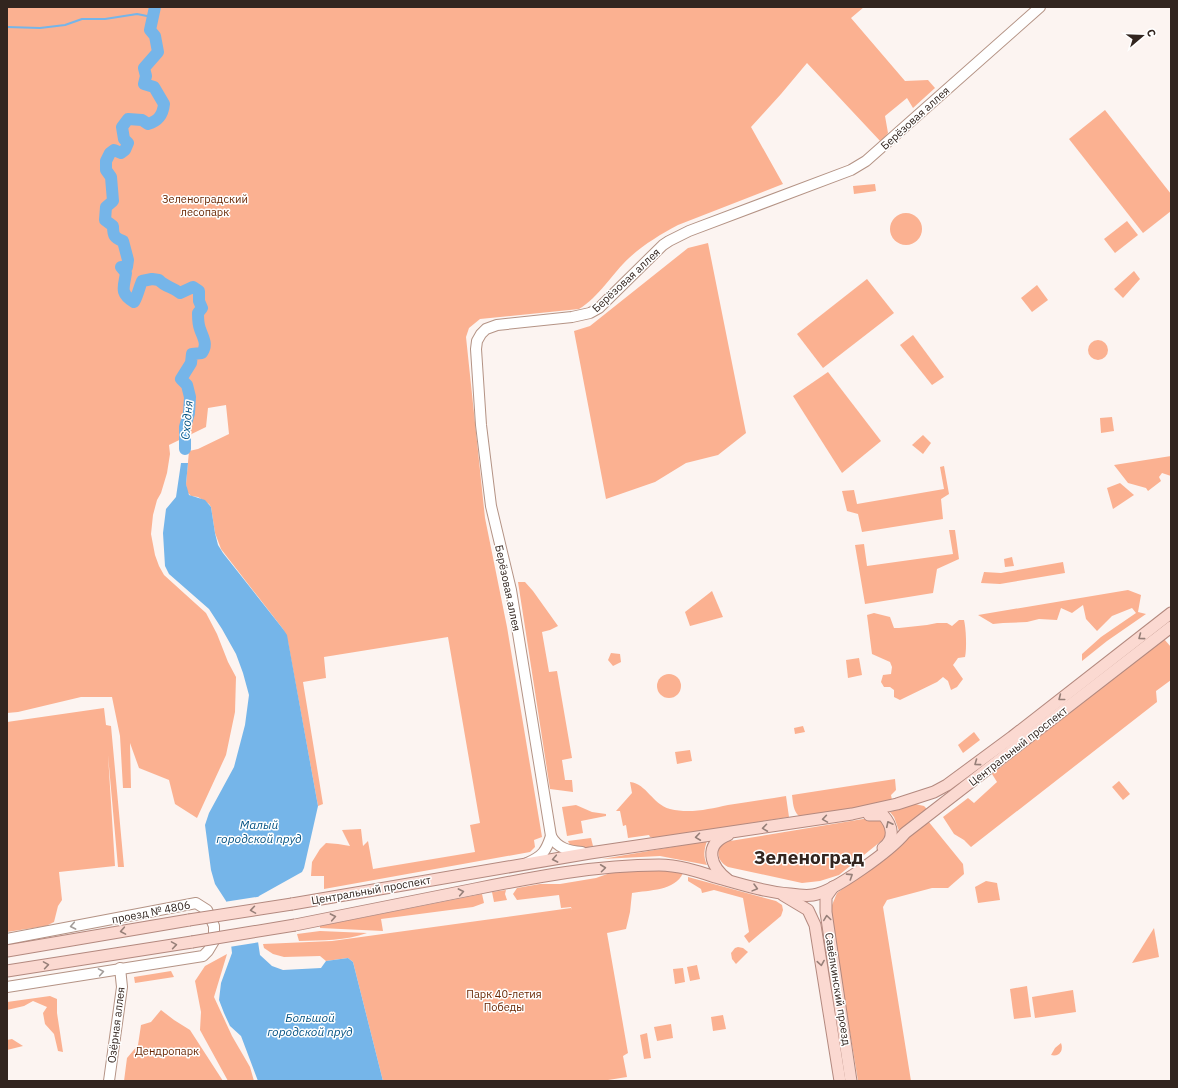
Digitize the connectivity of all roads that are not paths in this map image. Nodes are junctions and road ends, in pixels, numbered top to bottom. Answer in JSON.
{"nodes":[{"id":1,"x":1040,"y":7,"type":"edge"},
{"id":2,"x":1171,"y":613,"type":"edge"},
{"id":3,"x":1171,"y":627,"type":"edge"},
{"id":4,"x":1113,"y":665,"type":"junction"},
{"id":5,"x":909,"y":800,"type":"junction"},
{"id":6,"x":933,"y":812,"type":"junction"},
{"id":7,"x":852,"y":814,"type":"junction"},
{"id":8,"x":736,"y":832,"type":"junction"},
{"id":9,"x":551,"y":836,"type":"junction"},
{"id":10,"x":590,"y":853,"type":"junction"},
{"id":11,"x":520,"y":866,"type":"junction"},
{"id":12,"x":866,"y":866,"type":"junction"},
{"id":13,"x":730,"y":881,"type":"junction"},
{"id":14,"x":834,"y":887,"type":"junction"},
{"id":15,"x":779,"y":893,"type":"junction"},
{"id":16,"x":7,"y":939,"type":"edge"},
{"id":17,"x":7,"y":952,"type":"edge"},
{"id":18,"x":120,"y":968,"type":"junction"},
{"id":19,"x":7,"y":971,"type":"edge"},
{"id":20,"x":7,"y":987,"type":"edge"},
{"id":21,"x":109,"y":1081,"type":"edge"},
{"id":22,"x":840,"y":1081,"type":"edge"},
{"id":23,"x":852,"y":1081,"type":"edge"}],
"edges":[{"from":1,"to":9,"type":"street","name":"Берёзовая аллея"},
{"from":2,"to":4,"type":"main road","name":"Центральный проспект","one_way":true},
{"from":3,"to":4,"type":"main road","name":"Центральный проспект"},
{"from":4,"to":5,"type":"main road","name":"Центральный проспект","one_way":true},
{"from":4,"to":6,"type":"main road","name":"Центральный проспект"},
{"from":5,"to":6,"type":"main road"},
{"from":5,"to":7,"type":"main road","name":"Центральный проспект"},
{"from":6,"to":12,"type":"main road","name":"Центральный проспект"},
{"from":7,"to":8,"type":"main road","name":"Центральный проспект","one_way":true},
{"from":12,"to":7,"type":"main road","name":"Центральный проспект","one_way":true},
{"from":8,"to":10,"type":"main road","name":"Центральный проспект","one_way":true},
{"from":8,"to":13,"type":"main road","name":"Центральный проспект"},
{"from":9,"to":10,"type":"street"},
{"from":9,"to":11,"type":"street"},
{"from":10,"to":11,"type":"main road","name":"Центральный проспект","one_way":true},
{"from":11,"to":17,"type":"main road","name":"Центральный проспект","one_way":true,"bridge":true},
{"from":14,"to":12,"type":"main road","name":"Центральный проспект","one_way":true},
{"from":13,"to":15,"type":"main road","name":"Центральный проспект","one_way":true},
{"from":19,"to":13,"type":"main road","name":"Центральный проспект","one_way":true,"bridge":true},
{"from":14,"to":15,"type":"main road","name":"Центральный проспект"},
{"from":23,"to":14,"type":"main road","name":"Савёлкинский проезд","one_way":true},
{"from":15,"to":22,"type":"main road","name":"Савёлкинский проезд","one_way":true},
{"from":18,"to":16,"type":"street","name":"проезд № 4806","one_way":true},
{"from":20,"to":18,"type":"street","name":"проезд № 4806","one_way":true},
{"from":18,"to":21,"type":"street","name":"Озёрная аллея"}]}
